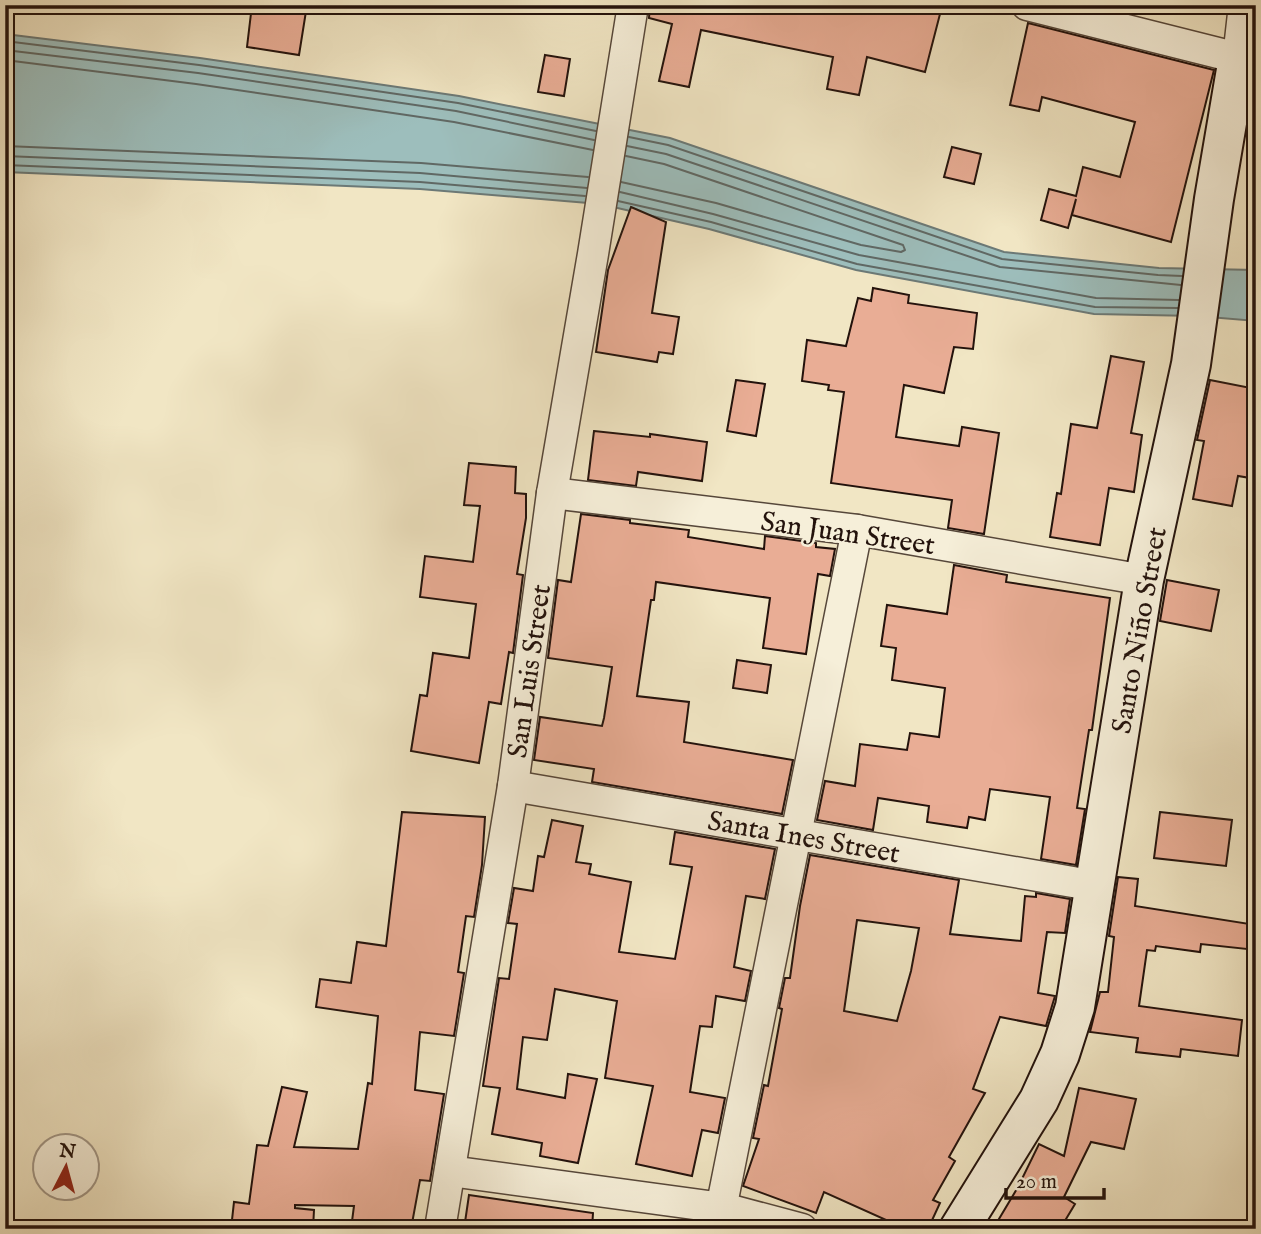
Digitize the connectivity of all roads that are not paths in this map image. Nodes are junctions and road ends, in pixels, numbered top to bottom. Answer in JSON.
{"nodes":[{"id":1,"x":633,"y":5,"type":"edge"},
{"id":2,"x":1027,"y":5,"type":"edge"},
{"id":3,"x":1244,"y":5,"type":"edge"},
{"id":4,"x":1247,"y":60,"type":"edge"},
{"id":5,"x":552,"y":493,"type":"junction"},
{"id":6,"x":857,"y":530,"type":"junction"},
{"id":7,"x":1144,"y":580,"type":"junction"},
{"id":8,"x":513,"y":786,"type":"junction"},
{"id":9,"x":796,"y":835,"type":"junction"},
{"id":10,"x":1096,"y":886,"type":"junction"},
{"id":11,"x":450,"y":1171,"type":"junction"},
{"id":12,"x":720,"y":1218,"type":"edge"},
{"id":13,"x":440,"y":1229,"type":"edge"},
{"id":14,"x":802,"y":1229,"type":"edge"},
{"id":15,"x":959,"y":1229,"type":"edge"}],
"edges":[{"from":1,"to":5,"type":"street","name":"San Luis Street"},
{"from":2,"to":4,"type":"street"},
{"from":3,"to":4,"type":"street","name":"Santo Niño Street"},
{"from":4,"to":7,"type":"street","name":"Santo Niño Street"},
{"from":5,"to":6,"type":"street","name":"San Juan Street"},
{"from":5,"to":8,"type":"street","name":"San Luis Street"},
{"from":6,"to":7,"type":"street","name":"San Juan Street"},
{"from":6,"to":9,"type":"street"},
{"from":7,"to":10,"type":"street","name":"Santo Niño Street"},
{"from":8,"to":9,"type":"street","name":"Santa Ines Street"},
{"from":8,"to":11,"type":"street","name":"San Luis Street"},
{"from":9,"to":10,"type":"street","name":"Santa Ines Street"},
{"from":9,"to":12,"type":"street"},
{"from":10,"to":15,"type":"street","name":"Santo Niño Street"},
{"from":11,"to":12,"type":"street"},
{"from":11,"to":13,"type":"street","name":"San Luis Street"},
{"from":12,"to":14,"type":"street"}]}
